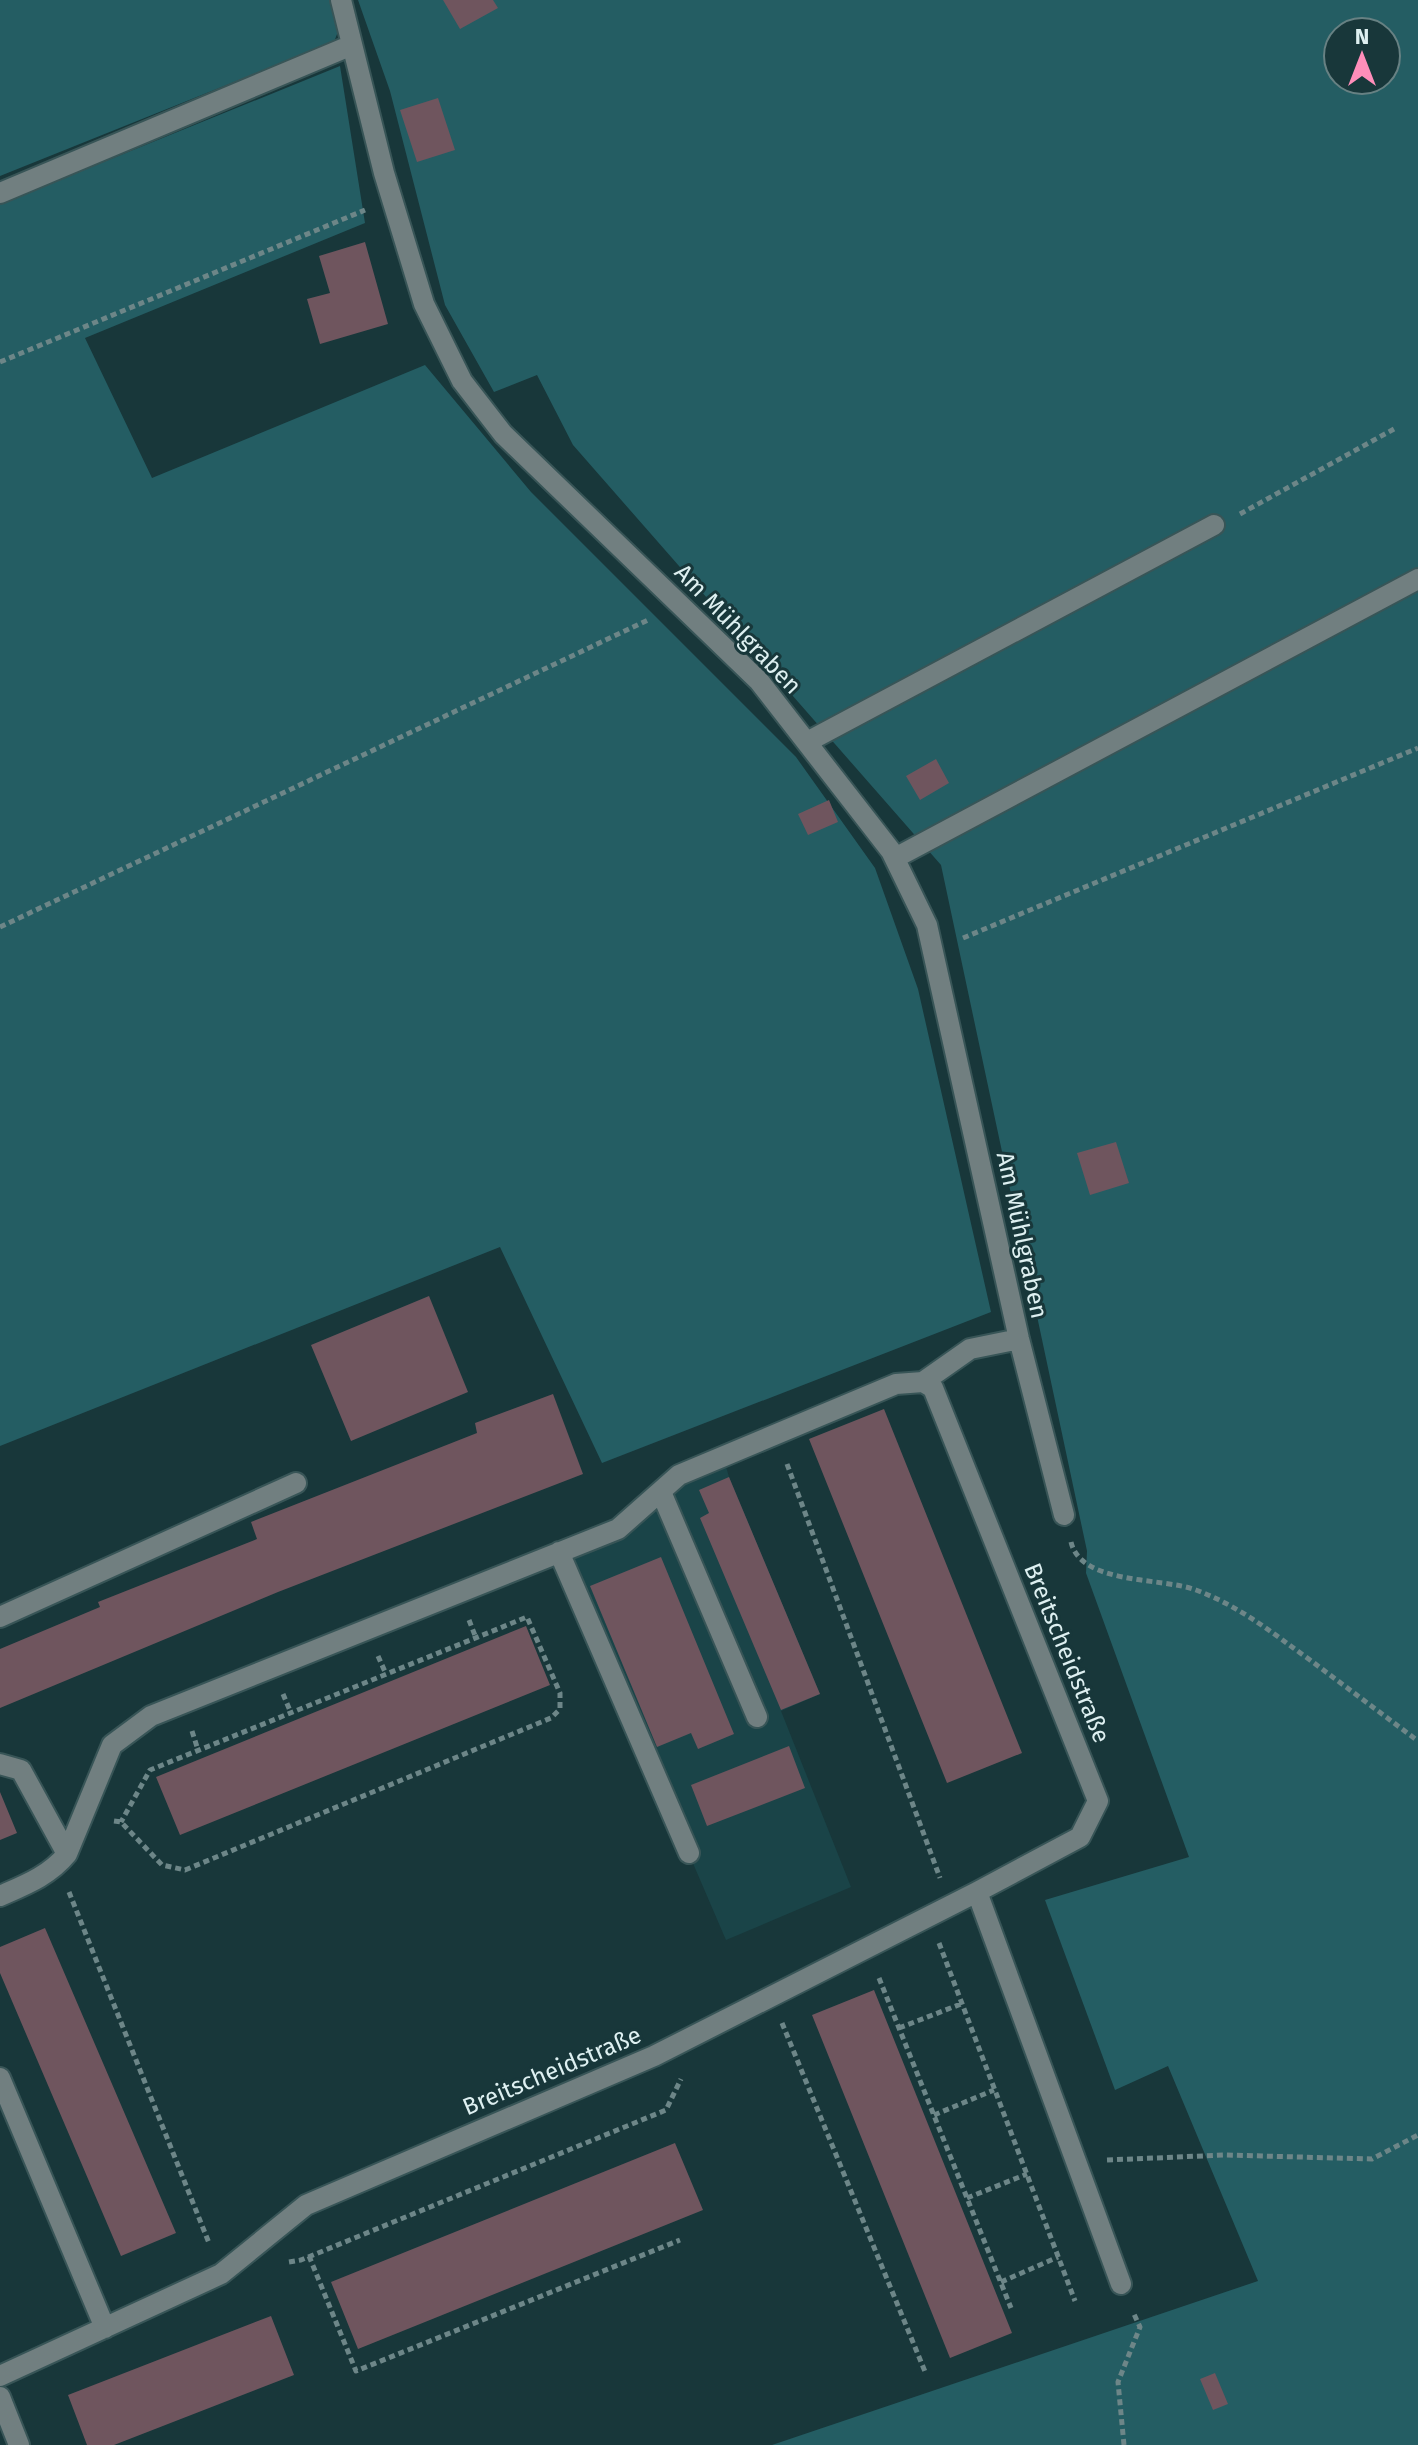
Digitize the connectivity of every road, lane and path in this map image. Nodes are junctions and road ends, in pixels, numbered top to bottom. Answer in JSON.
{"nodes":[{"id":1,"x":341,"y":0,"type":"edge"},
{"id":2,"x":352,"y":45,"type":"junction"},
{"id":3,"x":0,"y":193,"type":"edge"},
{"id":4,"x":391,"y":199,"type":"junction"},
{"id":5,"x":0,"y":362,"type":"edge"},
{"id":6,"x":1394,"y":429,"type":"dead end"},
{"id":7,"x":1214,"y":525,"type":"joint"},
{"id":8,"x":1418,"y":579,"type":"edge"},
{"id":9,"x":680,"y":605,"type":"junction"},
{"id":10,"x":807,"y":742,"type":"junction"},
{"id":11,"x":1418,"y":748,"type":"edge"},
{"id":12,"x":895,"y":858,"type":"junction"},
{"id":13,"x":0,"y":927,"type":"edge"},
{"id":14,"x":933,"y":951,"type":"junction"},
{"id":15,"x":1019,"y":1339,"type":"junction"},
{"id":16,"x":923,"y":1382,"type":"junction"},
{"id":17,"x":776,"y":1434,"type":"junction"},
{"id":18,"x":296,"y":1483,"type":"dead end"},
{"id":19,"x":661,"y":1492,"type":"junction"},
{"id":20,"x":1064,"y":1515,"type":"joint"},
{"id":21,"x":559,"y":1552,"type":"junction"},
{"id":22,"x":0,"y":1617,"type":"edge"},
{"id":23,"x":757,"y":1717,"type":"dead end"},
{"id":24,"x":1418,"y":1741,"type":"edge"},
{"id":25,"x":0,"y":1764,"type":"edge"},
{"id":26,"x":81,"y":1820,"type":"junction"},
{"id":27,"x":121,"y":1822,"type":"junction"},
{"id":28,"x":689,"y":1853,"type":"dead end"},
{"id":29,"x":62,"y":1860,"type":"junction"},
{"id":30,"x":977,"y":1892,"type":"junction"},
{"id":31,"x":0,"y":1896,"type":"edge"},
{"id":32,"x":950,"y":1906,"type":"junction"},
{"id":33,"x":931,"y":1916,"type":"junction"},
{"id":34,"x":867,"y":1947,"type":"junction"},
{"id":35,"x":771,"y":1996,"type":"junction"},
{"id":36,"x":961,"y":2004,"type":"junction"},
{"id":37,"x":899,"y":2028,"type":"junction"},
{"id":38,"x":705,"y":2031,"type":"junction"},
{"id":39,"x":0,"y":2078,"type":"edge"},
{"id":40,"x":994,"y":2090,"type":"junction"},
{"id":41,"x":934,"y":2115,"type":"junction"},
{"id":42,"x":1418,"y":2135,"type":"edge"},
{"id":43,"x":1074,"y":2162,"type":"junction"},
{"id":44,"x":1027,"y":2174,"type":"junction"},
{"id":45,"x":967,"y":2198,"type":"junction"},
{"id":46,"x":680,"y":2240,"type":"dead end"},
{"id":47,"x":309,"y":2256,"type":"junction"},
{"id":48,"x":1058,"y":2257,"type":"junction"},
{"id":49,"x":277,"y":2264,"type":"dead end"},
{"id":50,"x":221,"y":2274,"type":"junction"},
{"id":51,"x":1001,"y":2282,"type":"junction"},
{"id":52,"x":1121,"y":2284,"type":"joint"},
{"id":53,"x":1075,"y":2301,"type":"dead end"},
{"id":54,"x":1011,"y":2308,"type":"dead end"},
{"id":55,"x":105,"y":2328,"type":"junction"},
{"id":56,"x":926,"y":2374,"type":"dead end"},
{"id":57,"x":0,"y":2376,"type":"edge"},
{"id":58,"x":0,"y":2397,"type":"edge"},
{"id":59,"x":19,"y":2445,"type":"edge"},
{"id":60,"x":1124,"y":2445,"type":"edge"}],
"edges":[{"from":1,"to":2,"type":"street","name":"Am Mühlgraben"},
{"from":2,"to":3,"type":"street"},
{"from":2,"to":4,"type":"street","name":"Am Mühlgraben"},
{"from":4,"to":5,"type":"path"},
{"from":4,"to":9,"type":"street","name":"Am Mühlgraben"},
{"from":6,"to":7,"type":"path"},
{"from":7,"to":10,"type":"street"},
{"from":8,"to":12,"type":"street"},
{"from":9,"to":10,"type":"street","name":"Am Mühlgraben"},
{"from":9,"to":13,"type":"path"},
{"from":10,"to":12,"type":"street","name":"Am Mühlgraben"},
{"from":11,"to":14,"type":"path"},
{"from":12,"to":14,"type":"street","name":"Am Mühlgraben"},
{"from":14,"to":15,"type":"street","name":"Am Mühlgraben"},
{"from":15,"to":16,"type":"street","name":"Am Mühlgraben"},
{"from":15,"to":20,"type":"street","name":"Am Mühlgraben"},
{"from":16,"to":17,"type":"street"},
{"from":16,"to":30,"type":"street","name":"Breitscheidstraße"},
{"from":17,"to":19,"type":"street"},
{"from":17,"to":32,"type":"path"},
{"from":18,"to":22,"type":"street"},
{"from":19,"to":21,"type":"street"},
{"from":19,"to":23,"type":"street"},
{"from":20,"to":24,"type":"path"},
{"from":21,"to":26,"type":"street"},
{"from":21,"to":28,"type":"street"},
{"from":25,"to":29,"type":"street"},
{"from":26,"to":27,"type":"path"},
{"from":26,"to":29,"type":"street"},
{"from":27,"to":27,"type":"path"},
{"from":29,"to":31,"type":"street"},
{"from":29,"to":50,"type":"path"},
{"from":30,"to":32,"type":"street","name":"Breitscheidstraße"},
{"from":30,"to":43,"type":"street"},
{"from":32,"to":33,"type":"street","name":"Breitscheidstraße"},
{"from":33,"to":34,"type":"street","name":"Breitscheidstraße"},
{"from":33,"to":36,"type":"path"},
{"from":34,"to":35,"type":"street","name":"Breitscheidstraße"},
{"from":34,"to":37,"type":"path"},
{"from":35,"to":38,"type":"street","name":"Breitscheidstraße"},
{"from":35,"to":56,"type":"path"},
{"from":36,"to":37,"type":"path"},
{"from":36,"to":40,"type":"path"},
{"from":37,"to":41,"type":"path"},
{"from":38,"to":47,"type":"path"},
{"from":38,"to":50,"type":"street","name":"Breitscheidstraße"},
{"from":39,"to":55,"type":"street"},
{"from":40,"to":41,"type":"path"},
{"from":40,"to":44,"type":"path"},
{"from":41,"to":45,"type":"path"},
{"from":42,"to":43,"type":"path"},
{"from":43,"to":52,"type":"street"},
{"from":44,"to":45,"type":"path"},
{"from":44,"to":48,"type":"path"},
{"from":45,"to":51,"type":"path"},
{"from":46,"to":47,"type":"path"},
{"from":47,"to":49,"type":"path"},
{"from":48,"to":51,"type":"path"},
{"from":48,"to":53,"type":"path"},
{"from":50,"to":55,"type":"street","name":"Breitscheidstraße"},
{"from":51,"to":54,"type":"path"},
{"from":52,"to":60,"type":"path"},
{"from":55,"to":57,"type":"street","name":"Breitscheidstraße"},
{"from":58,"to":59,"type":"street"}]}
